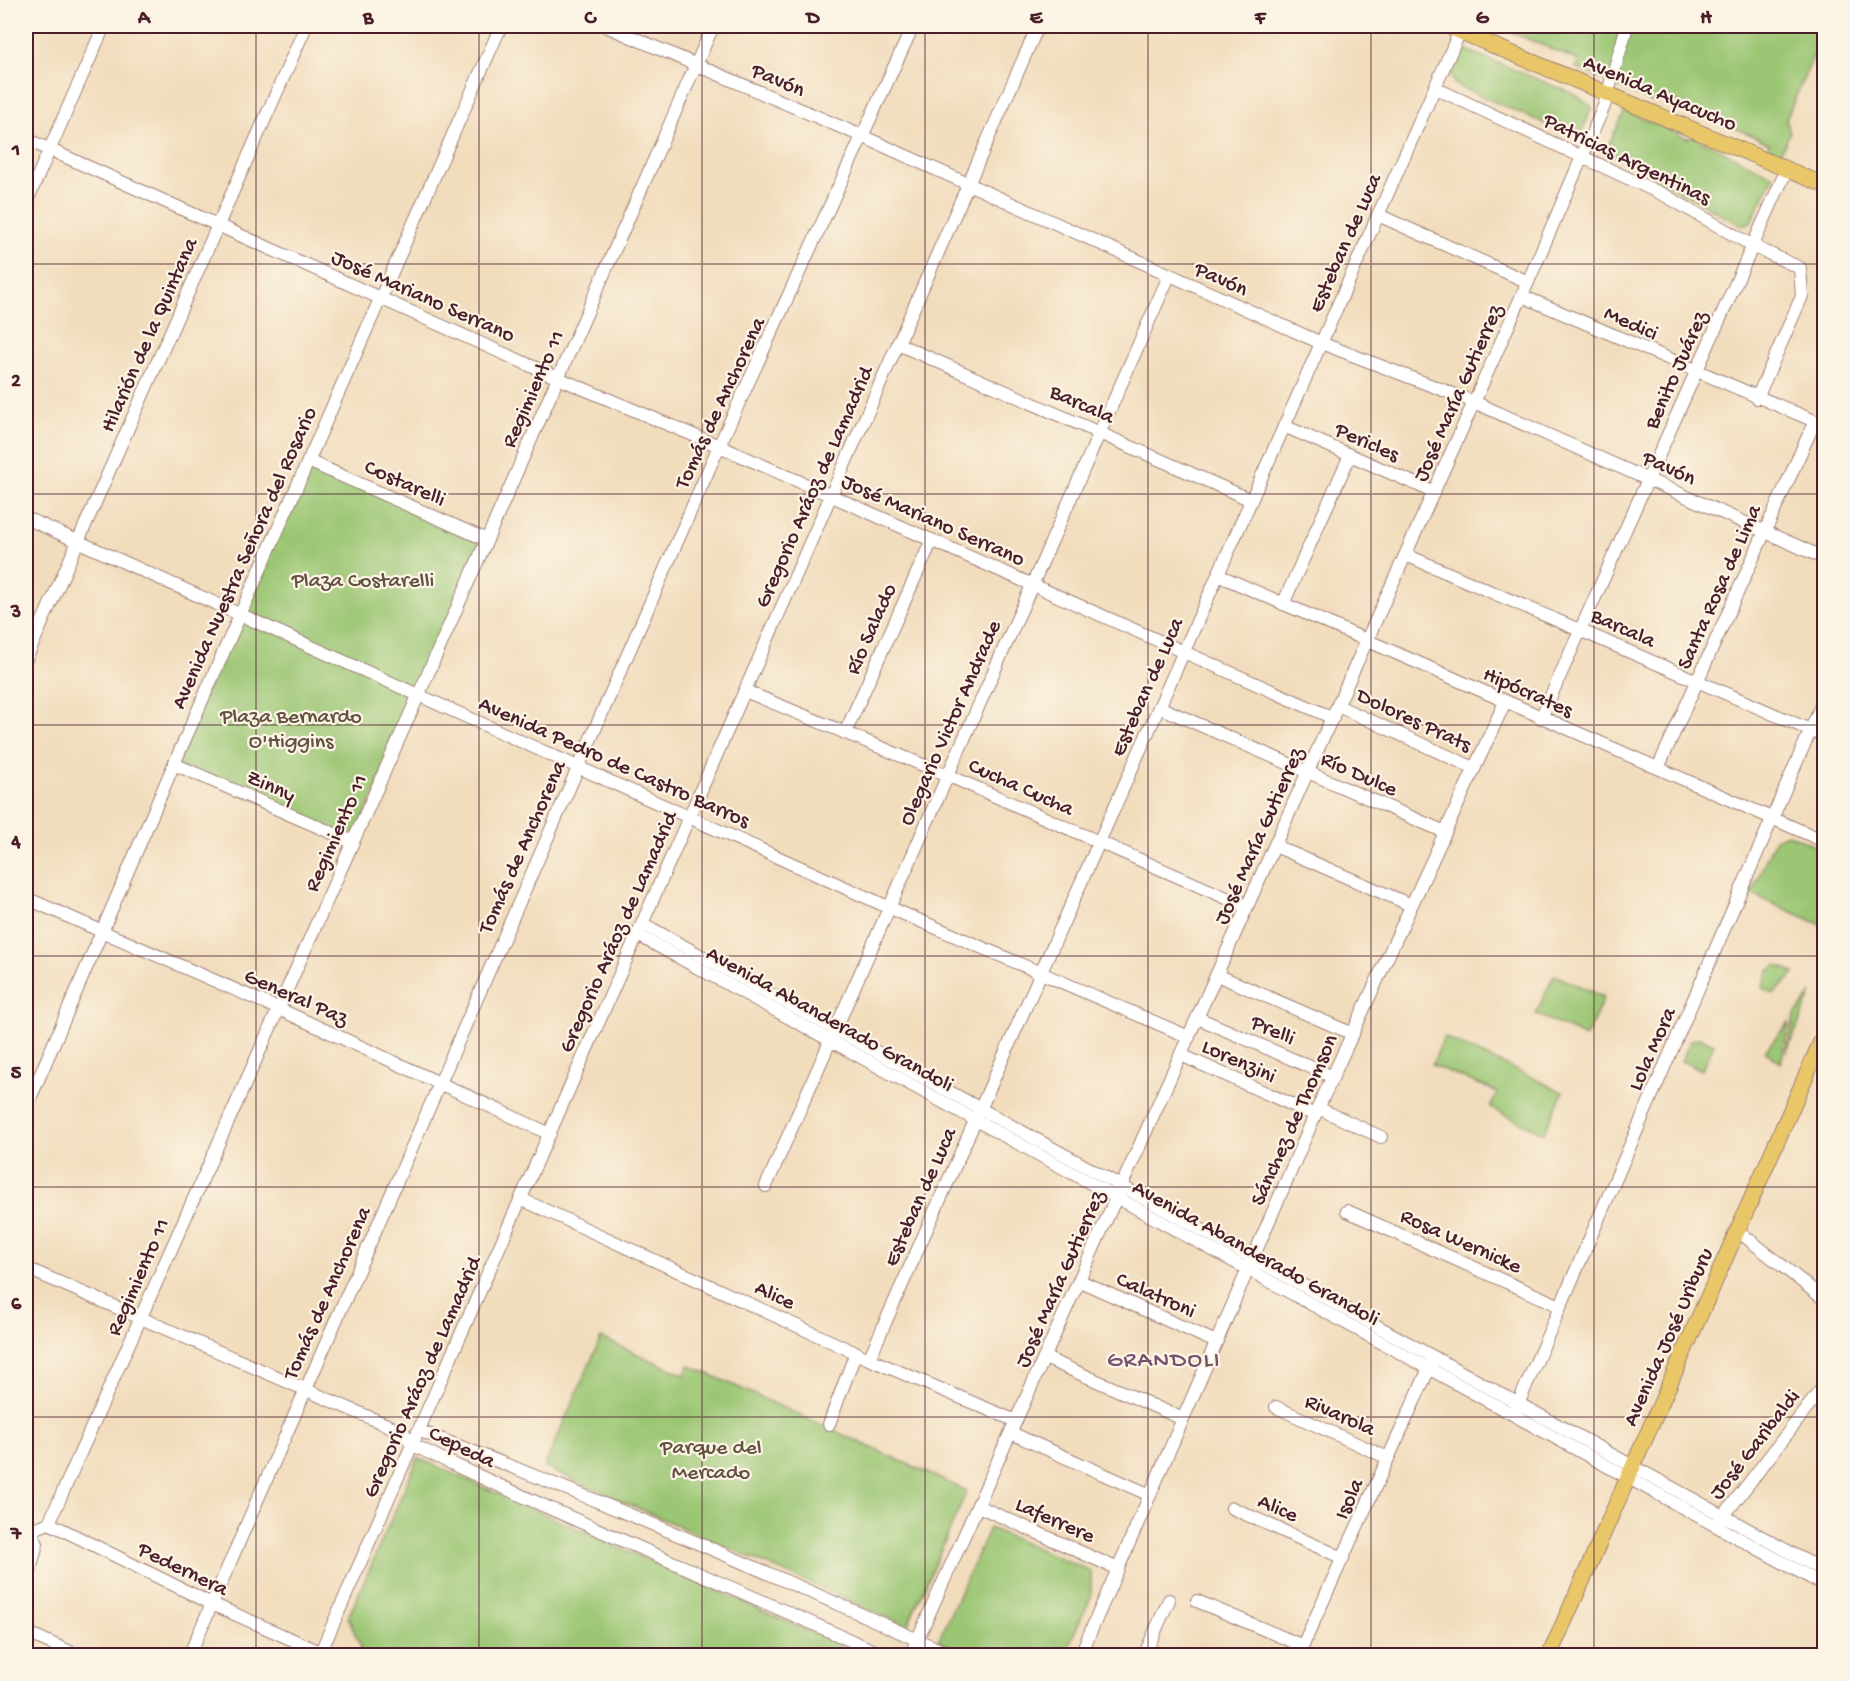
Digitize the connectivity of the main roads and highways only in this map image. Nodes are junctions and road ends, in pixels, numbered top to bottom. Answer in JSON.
{"nodes":[{"id":1,"x":1454,"y":28,"type":"edge"},
{"id":2,"x":1824,"y":185,"type":"edge"},
{"id":3,"x":1824,"y":1035,"type":"edge"},
{"id":4,"x":1549,"y":1656,"type":"edge"}],
"edges":[{"from":1,"to":2,"type":"main road","name":"Avenida Ayacucho"},
{"from":3,"to":4,"type":"main road","name":"Avenida José Uriburu"}]}
